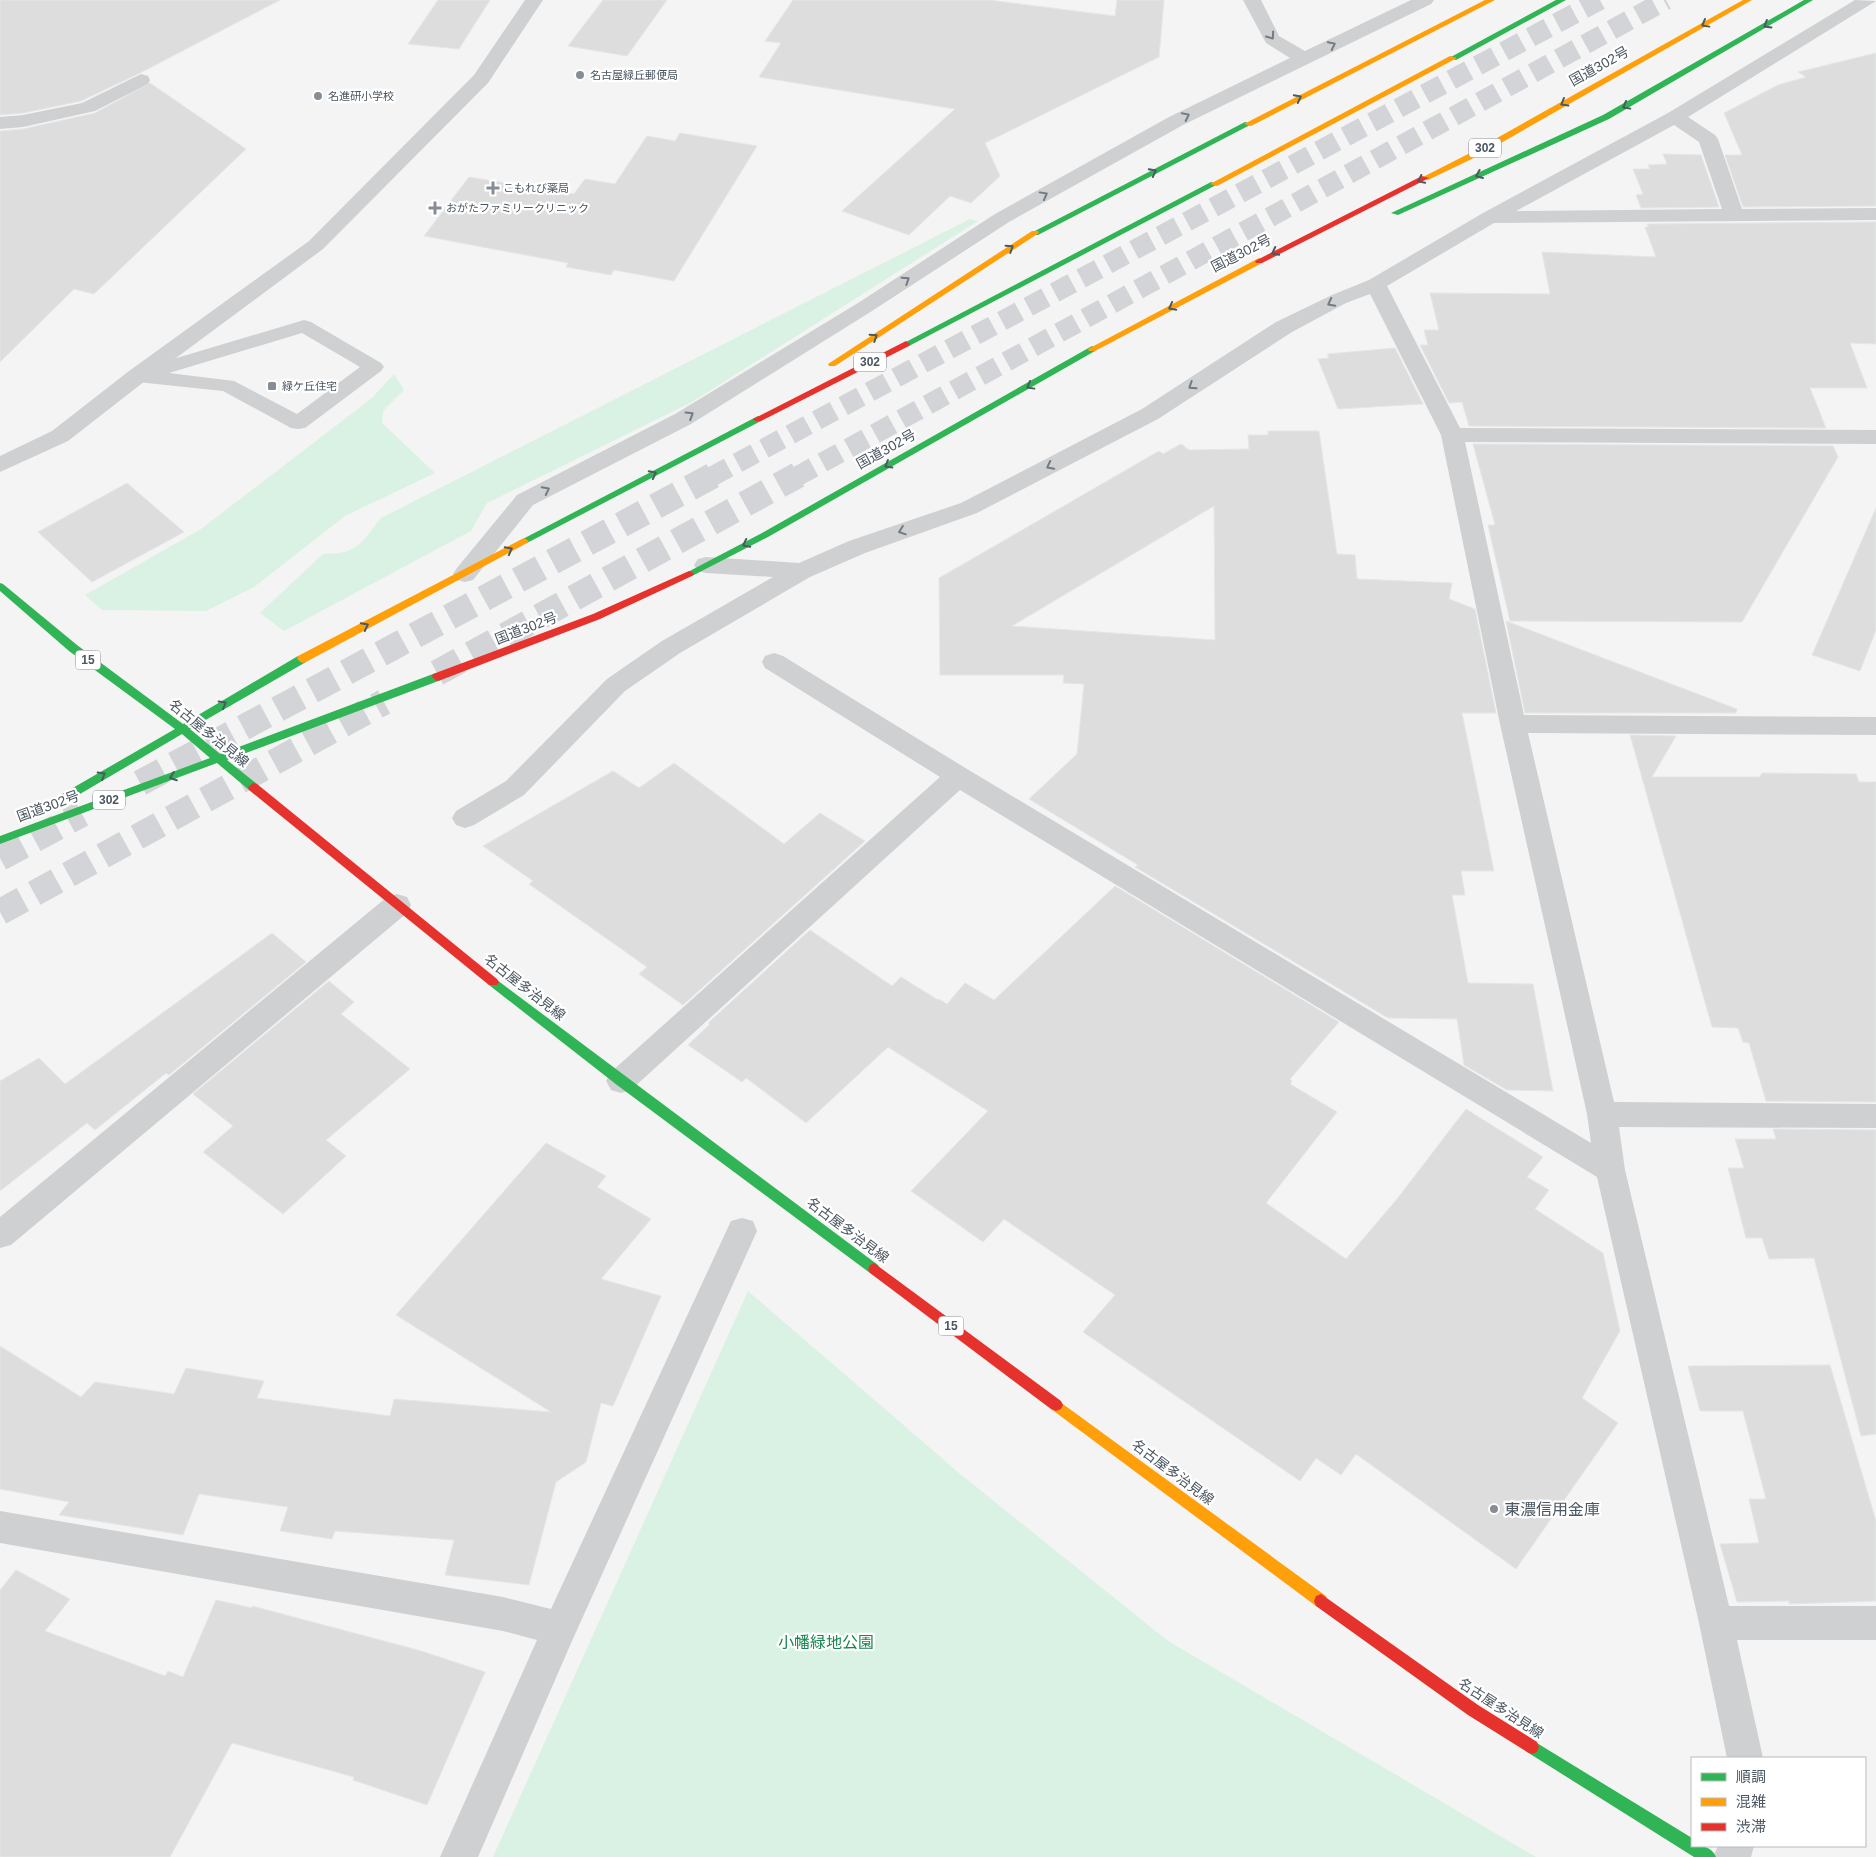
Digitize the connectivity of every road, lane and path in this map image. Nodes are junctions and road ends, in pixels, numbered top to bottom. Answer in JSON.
{"nodes":[{"id":1,"x":534,"y":0,"type":"edge"},
{"id":2,"x":1252,"y":0,"type":"edge"},
{"id":3,"x":1387,"y":0,"type":"edge"},
{"id":4,"x":1425,"y":0,"type":"edge"},
{"id":5,"x":1491,"y":0,"type":"edge"},
{"id":6,"x":1562,"y":0,"type":"edge"},
{"id":7,"x":1748,"y":0,"type":"edge"},
{"id":8,"x":1809,"y":0,"type":"edge"},
{"id":9,"x":1863,"y":8,"type":"edge"},
{"id":10,"x":1406,"y":9,"type":"junction"},
{"id":11,"x":1304,"y":59,"type":"junction"},
{"id":12,"x":141,"y":80,"type":"dead end"},
{"id":13,"x":1676,"y":116,"type":"junction"},
{"id":14,"x":0,"y":123,"type":"edge"},
{"id":15,"x":1876,"y":214,"type":"edge"},
{"id":16,"x":1734,"y":215,"type":"junction"},
{"id":17,"x":1386,"y":217,"type":"dead end"},
{"id":18,"x":1490,"y":217,"type":"junction"},
{"id":19,"x":1293,"y":257,"type":"dead end"},
{"id":20,"x":1215,"y":283,"type":"junction"},
{"id":21,"x":1376,"y":284,"type":"junction"},
{"id":22,"x":824,"y":370,"type":"dead end"},
{"id":23,"x":137,"y":376,"type":"junction"},
{"id":24,"x":807,"y":380,"type":"dead end"},
{"id":25,"x":1452,"y":435,"type":"junction"},
{"id":26,"x":1876,"y":437,"type":"edge"},
{"id":27,"x":716,"y":440,"type":"junction"},
{"id":28,"x":0,"y":465,"type":"edge"},
{"id":29,"x":706,"y":565,"type":"junction"},
{"id":30,"x":802,"y":571,"type":"junction"},
{"id":31,"x":465,"y":574,"type":"junction"},
{"id":32,"x":0,"y":586,"type":"edge"},
{"id":33,"x":774,"y":662,"type":"dead end"},
{"id":34,"x":1513,"y":724,"type":"junction"},
{"id":35,"x":1876,"y":726,"type":"edge"},
{"id":36,"x":181,"y":728,"type":"junction"},
{"id":37,"x":219,"y":760,"type":"junction"},
{"id":38,"x":958,"y":776,"type":"junction"},
{"id":39,"x":466,"y":818,"type":"dead end"},
{"id":40,"x":0,"y":838,"type":"edge"},
{"id":41,"x":397,"y":905,"type":"junction"},
{"id":42,"x":621,"y":1081,"type":"junction"},
{"id":43,"x":1602,"y":1114,"type":"junction"},
{"id":44,"x":1876,"y":1116,"type":"edge"},
{"id":45,"x":1610,"y":1170,"type":"junction"},
{"id":46,"x":742,"y":1231,"type":"dead end"},
{"id":47,"x":0,"y":1235,"type":"edge"},
{"id":48,"x":0,"y":1527,"type":"edge"},
{"id":49,"x":1716,"y":1623,"type":"junction"},
{"id":50,"x":1876,"y":1623,"type":"edge"},
{"id":51,"x":560,"y":1630,"type":"junction"},
{"id":52,"x":1745,"y":1757,"type":"edge"},
{"id":53,"x":1691,"y":1846,"type":"edge"},
{"id":54,"x":1692,"y":1847,"type":"edge"},
{"id":55,"x":459,"y":1857,"type":"edge"},
{"id":56,"x":1708,"y":1857,"type":"edge"}],
"edges":[{"from":1,"to":23,"type":"street"},
{"from":2,"to":11,"type":"street","one_way":true},
{"from":3,"to":10,"type":"street"},
{"from":4,"to":10,"type":"street"},
{"from":22,"to":5,"type":"main road","one_way":true},
{"from":6,"to":27,"type":"main road","name":"国道302号","number":"302"},
{"from":7,"to":20,"type":"main road","name":"国道302号","number":"302","one_way":true},
{"from":8,"to":17,"type":"main road","one_way":true},
{"from":9,"to":13,"type":"street"},
{"from":11,"to":10,"type":"street","one_way":true},
{"from":31,"to":11,"type":"street","one_way":true},
{"from":12,"to":14,"type":"street"},
{"from":13,"to":16,"type":"street"},
{"from":13,"to":18,"type":"street"},
{"from":15,"to":16,"type":"street"},
{"from":16,"to":18,"type":"street"},
{"from":18,"to":21,"type":"street"},
{"from":19,"to":20,"type":"main road"},
{"from":20,"to":29,"type":"main road","name":"国道302号","number":"302","one_way":true},
{"from":21,"to":25,"type":"street"},
{"from":21,"to":30,"type":"street","one_way":true},
{"from":23,"to":23,"type":"lane"},
{"from":23,"to":28,"type":"street"},
{"from":24,"to":27,"type":"main road"},
{"from":25,"to":26,"type":"street"},
{"from":25,"to":34,"type":"street"},
{"from":31,"to":27,"type":"main road","name":"国道302号","number":"302","one_way":true},
{"from":29,"to":30,"type":"street"},
{"from":29,"to":37,"type":"main road","name":"国道302号","number":"302"},
{"from":30,"to":39,"type":"street"},
{"from":36,"to":31,"type":"main road","name":"国道302号","number":"302","one_way":true},
{"from":32,"to":36,"type":"main road","name":"名古屋多治見線","number":"15"},
{"from":33,"to":38,"type":"street"},
{"from":34,"to":35,"type":"street"},
{"from":34,"to":43,"type":"street"},
{"from":36,"to":37,"type":"main road","name":"名古屋多治見線","number":"15"},
{"from":40,"to":36,"type":"main road","name":"国道302号","number":"302","one_way":true},
{"from":37,"to":40,"type":"main road","name":"国道302号","number":"302","one_way":true},
{"from":37,"to":41,"type":"main road","name":"名古屋多治見線","number":"15"},
{"from":38,"to":42,"type":"street"},
{"from":38,"to":45,"type":"street"},
{"from":41,"to":42,"type":"main road","name":"名古屋多治見線","number":"15"},
{"from":41,"to":47,"type":"street"},
{"from":42,"to":53,"type":"main road","name":"名古屋多治見線","number":"15"},
{"from":43,"to":44,"type":"street"},
{"from":43,"to":45,"type":"street"},
{"from":45,"to":49,"type":"street"},
{"from":46,"to":51,"type":"street"},
{"from":48,"to":51,"type":"street"},
{"from":49,"to":50,"type":"street"},
{"from":49,"to":52,"type":"street"},
{"from":51,"to":55,"type":"street"},
{"from":54,"to":56,"type":"main road","name":"名古屋多治見線","number":"15"}]}
